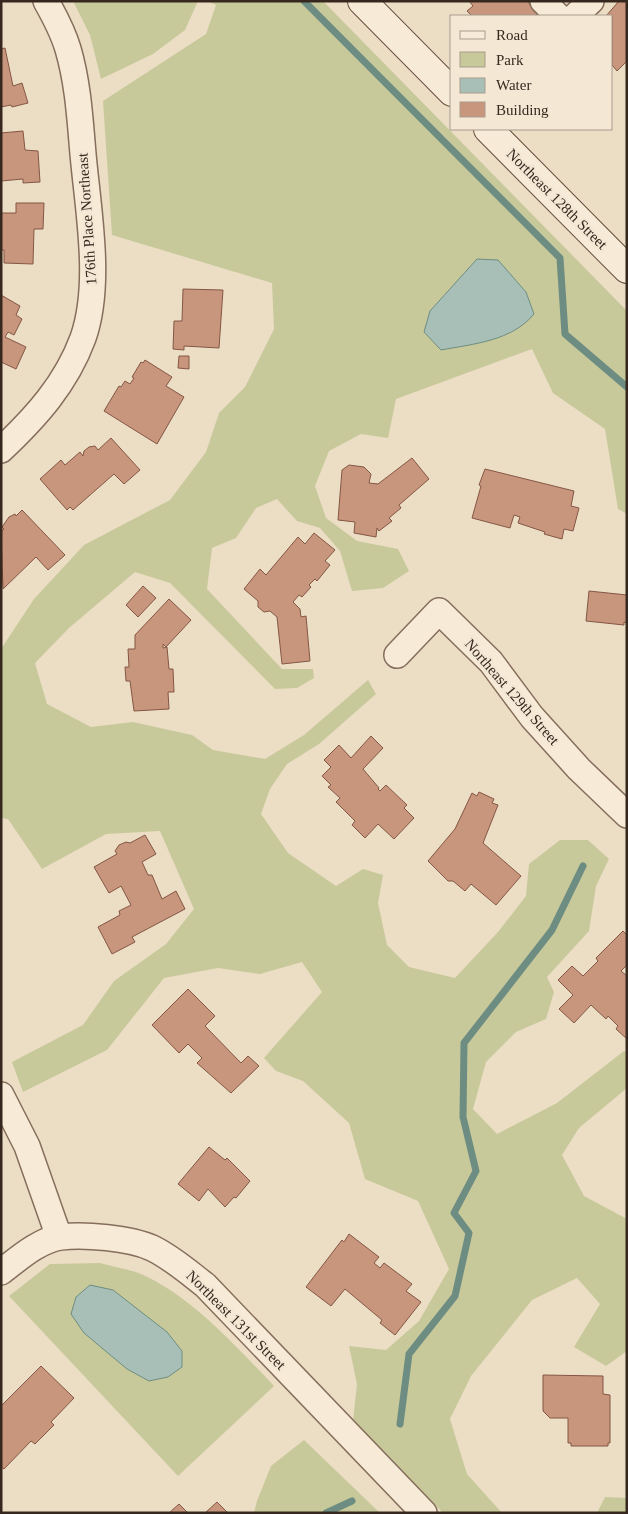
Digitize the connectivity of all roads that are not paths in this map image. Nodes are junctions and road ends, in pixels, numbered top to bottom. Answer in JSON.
{"nodes":[{"id":1,"x":362,"y":1,"type":"edge"},
{"id":2,"x":543,"y":1,"type":"edge"},
{"id":3,"x":591,"y":1,"type":"edge"},
{"id":4,"x":52,"y":11,"type":"edge"},
{"id":5,"x":557,"y":15,"type":"edge"},
{"id":6,"x":576,"y":15,"type":"edge"},
{"id":7,"x":450,"y":90,"type":"edge"},
{"id":8,"x":489,"y":130,"type":"edge"},
{"id":9,"x":627,"y":270,"type":"edge"},
{"id":10,"x":1,"y":450,"type":"edge"},
{"id":11,"x":397,"y":655,"type":"dead end"},
{"id":12,"x":627,"y":815,"type":"edge"},
{"id":13,"x":1,"y":1095,"type":"edge"},
{"id":14,"x":59,"y":1237,"type":"junction"},
{"id":15,"x":1,"y":1272,"type":"edge"},
{"id":16,"x":424,"y":1513,"type":"edge"}],
"edges":[{"from":1,"to":7,"type":"street"},
{"from":2,"to":5,"type":"street"},
{"from":3,"to":6,"type":"street"},
{"from":4,"to":10,"type":"street","name":"176th Place Northeast"},
{"from":8,"to":9,"type":"street","name":"Northeast 128th Street"},
{"from":11,"to":12,"type":"street","name":"Northeast 129th Street"},
{"from":13,"to":14,"type":"street"},
{"from":14,"to":15,"type":"street"},
{"from":14,"to":16,"type":"street","name":"Northeast 131st Street"}]}
